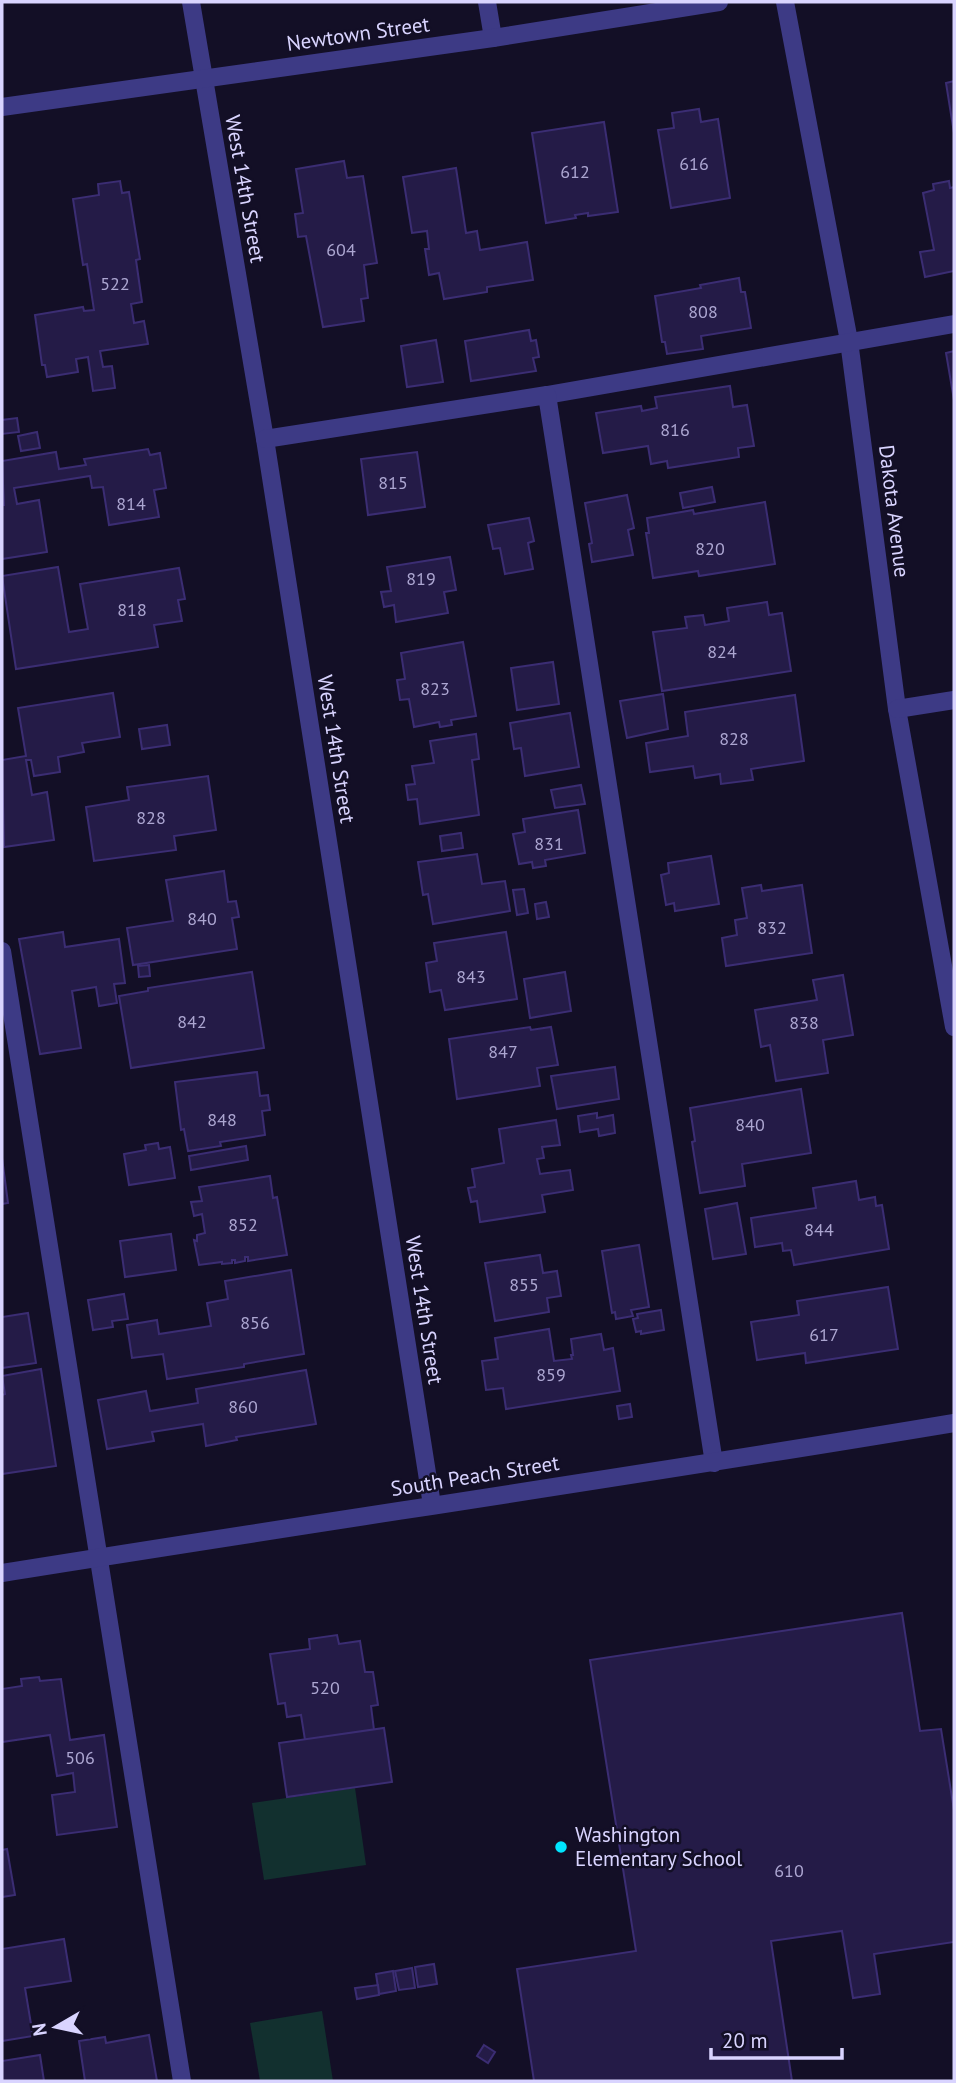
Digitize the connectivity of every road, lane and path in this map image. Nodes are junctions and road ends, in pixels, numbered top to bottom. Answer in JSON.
{"nodes":[{"id":1,"x":191,"y":2,"type":"edge"},
{"id":2,"x":487,"y":2,"type":"edge"},
{"id":3,"x":719,"y":2,"type":"edge"},
{"id":4,"x":785,"y":2,"type":"edge"},
{"id":5,"x":493,"y":38,"type":"junction"},
{"id":6,"x":203,"y":80,"type":"junction"},
{"id":7,"x":2,"y":107,"type":"edge"},
{"id":8,"x":954,"y":324,"type":"edge"},
{"id":9,"x":849,"y":341,"type":"junction"},
{"id":10,"x":547,"y":395,"type":"junction"},
{"id":11,"x":265,"y":439,"type":"junction"},
{"id":12,"x":954,"y":700,"type":"edge"},
{"id":13,"x":897,"y":709,"type":"junction"},
{"id":14,"x":2,"y":951,"type":"edge"},
{"id":15,"x":954,"y":1027,"type":"edge"},
{"id":16,"x":954,"y":1423,"type":"edge"},
{"id":17,"x":714,"y":1463,"type":"junction"},
{"id":18,"x":432,"y":1505,"type":"junction"},
{"id":19,"x":99,"y":1558,"type":"junction"},
{"id":20,"x":2,"y":1573,"type":"edge"},
{"id":21,"x":182,"y":2081,"type":"edge"}],
"edges":[{"from":1,"to":6,"type":"street","name":"West 14th Street"},
{"from":2,"to":5,"type":"street"},
{"from":3,"to":5,"type":"street","name":"Newtown Street"},
{"from":4,"to":9,"type":"street","name":"Dakota Avenue"},
{"from":5,"to":6,"type":"street","name":"Newtown Street"},
{"from":6,"to":7,"type":"street","name":"Newtown Street"},
{"from":6,"to":11,"type":"street","name":"West 14th Street"},
{"from":8,"to":9,"type":"street"},
{"from":9,"to":10,"type":"street"},
{"from":9,"to":13,"type":"street","name":"Dakota Avenue"},
{"from":10,"to":11,"type":"street"},
{"from":10,"to":17,"type":"street"},
{"from":11,"to":18,"type":"street","name":"West 14th Street"},
{"from":12,"to":13,"type":"street"},
{"from":13,"to":15,"type":"street","name":"Dakota Avenue"},
{"from":14,"to":19,"type":"street"},
{"from":16,"to":17,"type":"street","name":"South Peach Street"},
{"from":17,"to":18,"type":"street","name":"South Peach Street"},
{"from":18,"to":19,"type":"street","name":"South Peach Street"},
{"from":19,"to":20,"type":"street","name":"South Peach Street"},
{"from":19,"to":21,"type":"street"}]}
